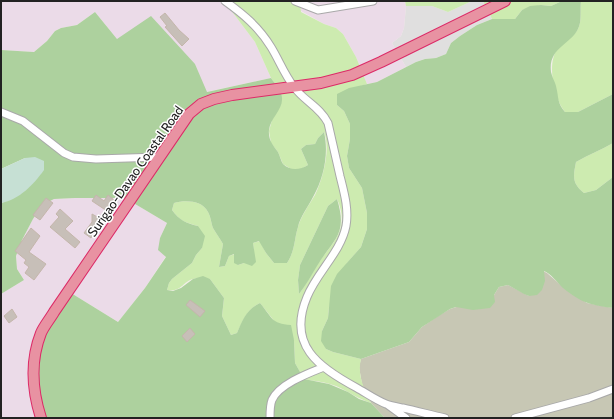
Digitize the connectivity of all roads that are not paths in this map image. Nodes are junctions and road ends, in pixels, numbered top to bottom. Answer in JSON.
{"nodes":[{"id":1,"x":225,"y":1,"type":"edge"},
{"id":2,"x":295,"y":1,"type":"edge"},
{"id":3,"x":373,"y":1,"type":"edge"},
{"id":4,"x":505,"y":1,"type":"edge"},
{"id":5,"x":294,"y":88,"type":"junction"},
{"id":6,"x":1,"y":112,"type":"edge"},
{"id":7,"x":160,"y":157,"type":"junction"},
{"id":8,"x":324,"y":367,"type":"junction"},
{"id":9,"x":613,"y":389,"type":"edge"},
{"id":10,"x":386,"y":404,"type":"junction"},
{"id":11,"x":42,"y":418,"type":"edge"},
{"id":12,"x":270,"y":418,"type":"edge"},
{"id":13,"x":406,"y":418,"type":"edge"},
{"id":14,"x":445,"y":418,"type":"edge"},
{"id":15,"x":515,"y":418,"type":"edge"}],
"edges":[{"from":1,"to":5,"type":"street"},
{"from":2,"to":3,"type":"street"},
{"from":4,"to":5,"type":"highway","name":"Surigao-Davao Coastal Road"},
{"from":5,"to":7,"type":"highway","name":"Surigao-Davao Coastal Road"},
{"from":5,"to":8,"type":"street"},
{"from":6,"to":7,"type":"street"},
{"from":7,"to":11,"type":"highway","name":"Surigao-Davao Coastal Road"},
{"from":8,"to":10,"type":"street"},
{"from":8,"to":12,"type":"street"},
{"from":9,"to":15,"type":"street"},
{"from":10,"to":13,"type":"street"},
{"from":10,"to":14,"type":"street"}]}
